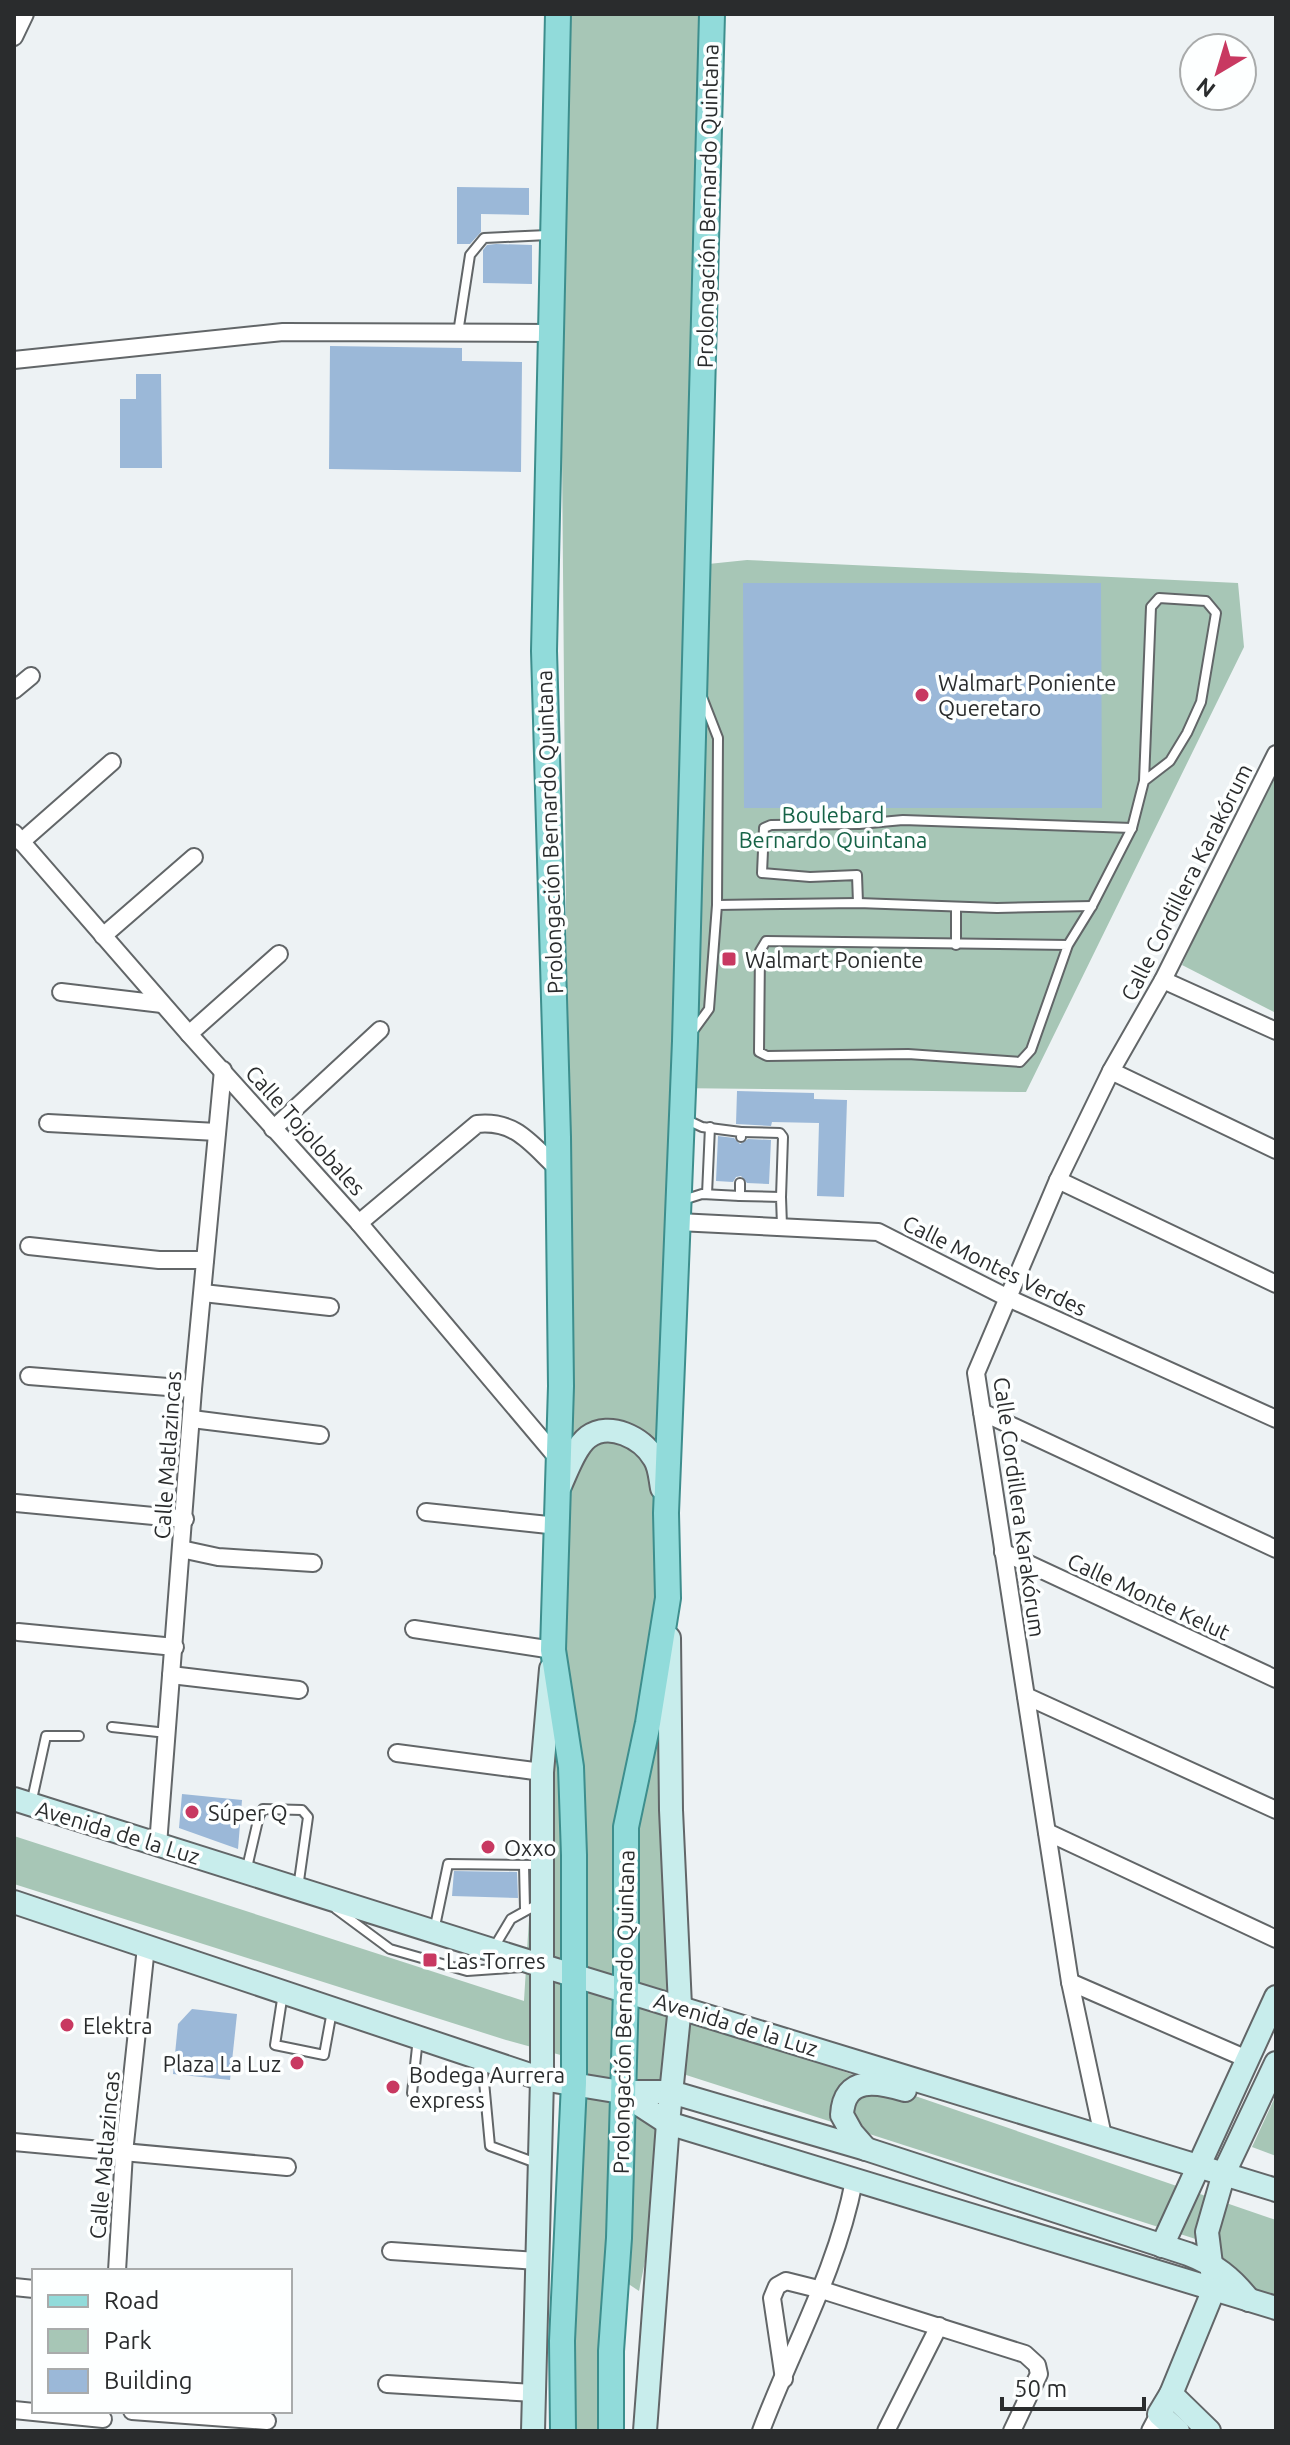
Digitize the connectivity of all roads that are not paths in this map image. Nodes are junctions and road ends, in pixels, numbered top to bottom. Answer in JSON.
{"nodes":[{"id":1,"x":25,"y":14,"type":"edge"},
{"id":2,"x":558,"y":14,"type":"edge"},
{"id":3,"x":712,"y":14,"type":"edge"},
{"id":4,"x":14,"y":37,"type":"edge"},
{"id":5,"x":553,"y":235,"type":"junction"},
{"id":6,"x":458,"y":333,"type":"junction"},
{"id":7,"x":551,"y":333,"type":"junction"},
{"id":8,"x":14,"y":360,"type":"edge"},
{"id":9,"x":31,"y":676,"type":"dead end"},
{"id":10,"x":694,"y":677,"type":"junction"},
{"id":11,"x":14,"y":690,"type":"edge"},
{"id":12,"x":1276,"y":754,"type":"edge"},
{"id":13,"x":112,"y":762,"type":"dead end"},
{"id":14,"x":1144,"y":781,"type":"junction"},
{"id":15,"x":1132,"y":828,"type":"junction"},
{"id":16,"x":18,"y":838,"type":"edge"},
{"id":17,"x":194,"y":857,"type":"dead end"},
{"id":18,"x":858,"y":903,"type":"junction"},
{"id":19,"x":717,"y":905,"type":"junction"},
{"id":20,"x":1092,"y":906,"type":"junction"},
{"id":21,"x":956,"y":907,"type":"junction"},
{"id":22,"x":103,"y":936,"type":"junction"},
{"id":23,"x":956,"y":945,"type":"junction"},
{"id":24,"x":1068,"y":945,"type":"junction"},
{"id":25,"x":279,"y":954,"type":"dead end"},
{"id":26,"x":1163,"y":980,"type":"junction"},
{"id":27,"x":61,"y":992,"type":"dead end"},
{"id":28,"x":162,"y":1004,"type":"junction"},
{"id":29,"x":380,"y":1030,"type":"dead end"},
{"id":30,"x":1276,"y":1031,"type":"edge"},
{"id":31,"x":189,"y":1034,"type":"junction"},
{"id":32,"x":685,"y":1041,"type":"junction"},
{"id":33,"x":223,"y":1070,"type":"junction"},
{"id":34,"x":1111,"y":1071,"type":"junction"},
{"id":35,"x":682,"y":1117,"type":"junction"},
{"id":36,"x":48,"y":1123,"type":"dead end"},
{"id":37,"x":710,"y":1127,"type":"junction"},
{"id":38,"x":273,"y":1129,"type":"junction"},
{"id":39,"x":217,"y":1132,"type":"junction"},
{"id":40,"x":1276,"y":1150,"type":"edge"},
{"id":41,"x":557,"y":1168,"type":"junction"},
{"id":42,"x":1058,"y":1180,"type":"junction"},
{"id":43,"x":740,"y":1183,"type":"dead end"},
{"id":44,"x":707,"y":1194,"type":"junction"},
{"id":45,"x":740,"y":1196,"type":"junction"},
{"id":46,"x":781,"y":1197,"type":"junction"},
{"id":47,"x":678,"y":1212,"type":"junction"},
{"id":48,"x":359,"y":1223,"type":"junction"},
{"id":49,"x":782,"y":1226,"type":"junction"},
{"id":50,"x":29,"y":1246,"type":"dead end"},
{"id":51,"x":205,"y":1260,"type":"junction"},
{"id":52,"x":1276,"y":1284,"type":"edge"},
{"id":53,"x":203,"y":1293,"type":"junction"},
{"id":54,"x":1006,"y":1297,"type":"junction"},
{"id":55,"x":330,"y":1307,"type":"dead end"},
{"id":56,"x":29,"y":1376,"type":"dead end"},
{"id":57,"x":193,"y":1389,"type":"junction"},
{"id":58,"x":982,"y":1412,"type":"junction"},
{"id":59,"x":192,"y":1419,"type":"junction"},
{"id":60,"x":1276,"y":1419,"type":"edge"},
{"id":61,"x":320,"y":1435,"type":"dead end"},
{"id":62,"x":560,"y":1461,"type":"junction"},
{"id":63,"x":560,"y":1486,"type":"junction"},
{"id":64,"x":16,"y":1503,"type":"dead end"},
{"id":65,"x":426,"y":1512,"type":"dead end"},
{"id":66,"x":666,"y":1513,"type":"junction"},
{"id":67,"x":185,"y":1519,"type":"junction"},
{"id":68,"x":558,"y":1526,"type":"junction"},
{"id":69,"x":181,"y":1549,"type":"junction"},
{"id":70,"x":1276,"y":1549,"type":"edge"},
{"id":71,"x":1003,"y":1552,"type":"junction"},
{"id":72,"x":313,"y":1563,"type":"dead end"},
{"id":73,"x":668,"y":1598,"type":"junction"},
{"id":74,"x":414,"y":1629,"type":"dead end"},
{"id":75,"x":18,"y":1632,"type":"dead end"},
{"id":76,"x":175,"y":1647,"type":"junction"},
{"id":77,"x":553,"y":1650,"type":"junction"},
{"id":78,"x":171,"y":1675,"type":"junction"},
{"id":79,"x":1276,"y":1679,"type":"edge"},
{"id":80,"x":299,"y":1690,"type":"dead end"},
{"id":81,"x":1026,"y":1696,"type":"junction"},
{"id":82,"x":112,"y":1727,"type":"dead end"},
{"id":83,"x":167,"y":1733,"type":"junction"},
{"id":84,"x":79,"y":1736,"type":"dead end"},
{"id":85,"x":397,"y":1753,"type":"dead end"},
{"id":86,"x":542,"y":1772,"type":"junction"},
{"id":87,"x":23,"y":1802,"type":"edge"},
{"id":88,"x":1276,"y":1810,"type":"edge"},
{"id":89,"x":1047,"y":1832,"type":"junction"},
{"id":90,"x":158,"y":1845,"type":"junction"},
{"id":91,"x":533,"y":1865,"type":"junction"},
{"id":92,"x":246,"y":1872,"type":"junction"},
{"id":93,"x":307,"y":1892,"type":"junction"},
{"id":94,"x":14,"y":1902,"type":"edge"},
{"id":95,"x":534,"y":1906,"type":"junction"},
{"id":96,"x":434,"y":1932,"type":"junction"},
{"id":97,"x":1276,"y":1939,"type":"edge"},
{"id":98,"x":146,"y":1947,"type":"junction"},
{"id":99,"x":493,"y":1950,"type":"junction"},
{"id":100,"x":543,"y":1966,"type":"junction"},
{"id":101,"x":574,"y":1975,"type":"junction"},
{"id":102,"x":1070,"y":1982,"type":"junction"},
{"id":103,"x":626,"y":1990,"type":"junction"},
{"id":104,"x":283,"y":1992,"type":"junction"},
{"id":105,"x":1276,"y":1997,"type":"edge"},
{"id":106,"x":680,"y":2006,"type":"junction"},
{"id":107,"x":333,"y":2008,"type":"junction"},
{"id":108,"x":419,"y":2037,"type":"junction"},
{"id":109,"x":482,"y":2058,"type":"junction"},
{"id":110,"x":1247,"y":2059,"type":"junction"},
{"id":111,"x":1276,"y":2063,"type":"edge"},
{"id":112,"x":542,"y":2079,"type":"junction"},
{"id":113,"x":574,"y":2083,"type":"junction"},
{"id":114,"x":621,"y":2092,"type":"junction"},
{"id":115,"x":671,"y":2092,"type":"junction"},
{"id":116,"x":412,"y":2093,"type":"dead end"},
{"id":117,"x":1054,"y":2121,"type":"junction"},
{"id":118,"x":668,"y":2123,"type":"junction"},
{"id":119,"x":1103,"y":2136,"type":"junction"},
{"id":120,"x":14,"y":2142,"type":"edge"},
{"id":121,"x":866,"y":2149,"type":"junction"},
{"id":122,"x":124,"y":2153,"type":"junction"},
{"id":123,"x":540,"y":2164,"type":"junction"},
{"id":124,"x":1198,"y":2165,"type":"junction"},
{"id":125,"x":287,"y":2167,"type":"dead end"},
{"id":126,"x":1224,"y":2173,"type":"junction"},
{"id":127,"x":854,"y":2181,"type":"junction"},
{"id":128,"x":1276,"y":2190,"type":"edge"},
{"id":129,"x":1162,"y":2246,"type":"junction"},
{"id":130,"x":391,"y":2251,"type":"dead end"},
{"id":131,"x":537,"y":2261,"type":"junction"},
{"id":132,"x":1210,"y":2263,"type":"junction"},
{"id":133,"x":117,"y":2269,"type":"edge"},
{"id":134,"x":1214,"y":2289,"type":"junction"},
{"id":135,"x":822,"y":2290,"type":"junction"},
{"id":136,"x":1261,"y":2303,"type":"edge"},
{"id":137,"x":1276,"y":2320,"type":"edge"},
{"id":138,"x":939,"y":2326,"type":"junction"},
{"id":139,"x":784,"y":2379,"type":"junction"},
{"id":140,"x":387,"y":2384,"type":"dead end"},
{"id":141,"x":534,"y":2393,"type":"junction"},
{"id":142,"x":1171,"y":2394,"type":"junction"},
{"id":143,"x":41,"y":2413,"type":"edge"},
{"id":144,"x":159,"y":2413,"type":"edge"},
{"id":145,"x":103,"y":2420,"type":"edge"},
{"id":146,"x":267,"y":2421,"type":"dead end"},
{"id":147,"x":1155,"y":2422,"type":"edge"},
{"id":148,"x":533,"y":2431,"type":"edge"},
{"id":149,"x":563,"y":2431,"type":"edge"},
{"id":150,"x":611,"y":2431,"type":"edge"},
{"id":151,"x":645,"y":2431,"type":"edge"},
{"id":152,"x":761,"y":2431,"type":"edge"},
{"id":153,"x":886,"y":2431,"type":"edge"},
{"id":154,"x":1012,"y":2431,"type":"edge"},
{"id":155,"x":1178,"y":2431,"type":"edge"},
{"id":156,"x":1209,"y":2431,"type":"edge"}],
"edges":[{"from":1,"to":4,"type":"street"},
{"from":2,"to":5,"type":"main road","name":"Prolongación Bernardo Quintana"},
{"from":3,"to":10,"type":"main road","name":"Prolongación Bernardo Quintana"},
{"from":5,"to":6,"type":"lane"},
{"from":5,"to":7,"type":"main road","name":"Prolongación Bernardo Quintana"},
{"from":6,"to":7,"type":"street"},
{"from":6,"to":8,"type":"street"},
{"from":7,"to":41,"type":"main road","name":"Prolongación Bernardo Quintana"},
{"from":9,"to":11,"type":"street"},
{"from":10,"to":19,"type":"lane"},
{"from":10,"to":32,"type":"main road","name":"Prolongación Bernardo Quintana"},
{"from":12,"to":26,"type":"street","name":"Calle Cordillera Karakórum"},
{"from":13,"to":16,"type":"street"},
{"from":14,"to":14,"type":"lane"},
{"from":14,"to":15,"type":"lane"},
{"from":15,"to":18,"type":"lane"},
{"from":15,"to":20,"type":"lane"},
{"from":16,"to":22,"type":"street","name":"Calle Tojolobales"},
{"from":17,"to":22,"type":"street"},
{"from":18,"to":19,"type":"lane"},
{"from":18,"to":21,"type":"lane"},
{"from":19,"to":32,"type":"lane"},
{"from":20,"to":21,"type":"lane"},
{"from":20,"to":24,"type":"lane"},
{"from":21,"to":23,"type":"lane"},
{"from":22,"to":28,"type":"street","name":"Calle Tojolobales"},
{"from":23,"to":24,"type":"lane"},
{"from":23,"to":24,"type":"lane"},
{"from":25,"to":31,"type":"street"},
{"from":26,"to":30,"type":"street"},
{"from":26,"to":34,"type":"street","name":"Calle Cordillera Karakórum"},
{"from":27,"to":28,"type":"street"},
{"from":28,"to":31,"type":"street","name":"Calle Tojolobales"},
{"from":29,"to":38,"type":"street"},
{"from":31,"to":33,"type":"street","name":"Calle Tojolobales"},
{"from":32,"to":35,"type":"main road","name":"Prolongación Bernardo Quintana"},
{"from":33,"to":38,"type":"street","name":"Calle Tojolobales"},
{"from":33,"to":39,"type":"street","name":"Calle Matlazincas"},
{"from":34,"to":40,"type":"street"},
{"from":34,"to":42,"type":"street","name":"Calle Cordillera Karakórum"},
{"from":35,"to":37,"type":"lane"},
{"from":35,"to":47,"type":"main road","name":"Prolongación Bernardo Quintana"},
{"from":36,"to":39,"type":"street"},
{"from":37,"to":44,"type":"lane"},
{"from":37,"to":46,"type":"lane"},
{"from":38,"to":48,"type":"street","name":"Calle Tojolobales"},
{"from":39,"to":51,"type":"street","name":"Calle Matlazincas"},
{"from":41,"to":48,"type":"street"},
{"from":41,"to":62,"type":"main road","name":"Prolongación Bernardo Quintana"},
{"from":42,"to":52,"type":"street"},
{"from":42,"to":54,"type":"street","name":"Calle Cordillera Karakórum"},
{"from":43,"to":45,"type":"lane"},
{"from":44,"to":45,"type":"lane"},
{"from":44,"to":47,"type":"lane"},
{"from":45,"to":46,"type":"lane"},
{"from":46,"to":49,"type":"lane"},
{"from":47,"to":49,"type":"street","name":"Calle Montes Verdes"},
{"from":47,"to":66,"type":"main road","name":"Prolongación Bernardo Quintana"},
{"from":48,"to":62,"type":"street","name":"Calle Tojolobales"},
{"from":49,"to":54,"type":"street","name":"Calle Montes Verdes"},
{"from":50,"to":51,"type":"street"},
{"from":51,"to":53,"type":"street","name":"Calle Matlazincas"},
{"from":53,"to":55,"type":"street"},
{"from":53,"to":57,"type":"street","name":"Calle Matlazincas"},
{"from":54,"to":58,"type":"street","name":"Calle Cordillera Karakórum"},
{"from":54,"to":60,"type":"street","name":"Calle Montes Verdes"},
{"from":56,"to":57,"type":"street"},
{"from":57,"to":59,"type":"street","name":"Calle Matlazincas"},
{"from":58,"to":70,"type":"street"},
{"from":58,"to":71,"type":"street","name":"Calle Cordillera Karakórum"},
{"from":59,"to":61,"type":"street"},
{"from":59,"to":67,"type":"street","name":"Calle Matlazincas"},
{"from":62,"to":63,"type":"main road","name":"Prolongación Bernardo Quintana"},
{"from":63,"to":66,"type":"main road"},
{"from":63,"to":68,"type":"main road","name":"Prolongación Bernardo Quintana"},
{"from":64,"to":67,"type":"street"},
{"from":65,"to":68,"type":"street"},
{"from":66,"to":73,"type":"main road","name":"Prolongación Bernardo Quintana"},
{"from":67,"to":69,"type":"street","name":"Calle Matlazincas"},
{"from":68,"to":77,"type":"main road","name":"Prolongación Bernardo Quintana"},
{"from":69,"to":72,"type":"street"},
{"from":69,"to":76,"type":"street","name":"Calle Matlazincas"},
{"from":71,"to":79,"type":"street","name":"Calle Monte Kelut"},
{"from":71,"to":81,"type":"street","name":"Calle Cordillera Karakórum"},
{"from":73,"to":103,"type":"main road","name":"Prolongación Bernardo Quintana"},
{"from":73,"to":106,"type":"main road","name":"Prolongación Bernardo Quintana"},
{"from":74,"to":77,"type":"street"},
{"from":75,"to":76,"type":"street"},
{"from":76,"to":78,"type":"street","name":"Calle Matlazincas"},
{"from":77,"to":86,"type":"main road","name":"Prolongación Bernardo Quintana"},
{"from":77,"to":101,"type":"main road","name":"Prolongación Bernardo Quintana"},
{"from":78,"to":80,"type":"street"},
{"from":78,"to":83,"type":"street","name":"Calle Matlazincas"},
{"from":81,"to":88,"type":"street"},
{"from":81,"to":89,"type":"street","name":"Calle Cordillera Karakórum"},
{"from":82,"to":83,"type":"lane"},
{"from":83,"to":90,"type":"street","name":"Calle Matlazincas"},
{"from":84,"to":87,"type":"lane"},
{"from":85,"to":86,"type":"street"},
{"from":86,"to":91,"type":"main road","name":"Prolongación Bernardo Quintana"},
{"from":87,"to":90,"type":"main road","name":"Avenida de la Luz"},
{"from":89,"to":97,"type":"street"},
{"from":89,"to":102,"type":"street","name":"Calle Cordillera Karakórum"},
{"from":90,"to":92,"type":"main road","name":"Avenida de la Luz"},
{"from":91,"to":95,"type":"main road","name":"Prolongación Bernardo Quintana"},
{"from":91,"to":96,"type":"lane"},
{"from":92,"to":93,"type":"main road","name":"Avenida de la Luz"},
{"from":92,"to":93,"type":"lane"},
{"from":93,"to":96,"type":"main road","name":"Avenida de la Luz"},
{"from":93,"to":100,"type":"lane"},
{"from":94,"to":98,"type":"main road"},
{"from":95,"to":99,"type":"lane"},
{"from":95,"to":100,"type":"main road","name":"Prolongación Bernardo Quintana"},
{"from":96,"to":99,"type":"main road","name":"Avenida de la Luz"},
{"from":98,"to":104,"type":"main road"},
{"from":98,"to":122,"type":"street","name":"Calle Matlazincas"},
{"from":99,"to":100,"type":"main road","name":"Avenida de la Luz"},
{"from":100,"to":101,"type":"main road","name":"Avenida de la Luz"},
{"from":100,"to":112,"type":"main road","name":"Prolongación Bernardo Quintana"},
{"from":101,"to":103,"type":"main road","name":"Avenida de la Luz"},
{"from":101,"to":113,"type":"main road","name":"Prolongación Bernardo Quintana"},
{"from":102,"to":110,"type":"street"},
{"from":102,"to":119,"type":"street","name":"Calle Cordillera Karakórum"},
{"from":103,"to":106,"type":"main road","name":"Avenida de la Luz"},
{"from":103,"to":114,"type":"main road","name":"Prolongación Bernardo Quintana"},
{"from":104,"to":107,"type":"main road"},
{"from":104,"to":107,"type":"lane"},
{"from":105,"to":110,"type":"main road"},
{"from":106,"to":115,"type":"main road","name":"Prolongación Bernardo Quintana"},
{"from":106,"to":117,"type":"main road","name":"Avenida de la Luz"},
{"from":107,"to":108,"type":"main road"},
{"from":108,"to":109,"type":"main road"},
{"from":108,"to":116,"type":"lane"},
{"from":109,"to":112,"type":"main road"},
{"from":109,"to":123,"type":"lane"},
{"from":110,"to":124,"type":"main road"},
{"from":111,"to":126,"type":"main road"},
{"from":112,"to":113,"type":"main road"},
{"from":112,"to":123,"type":"main road","name":"Prolongación Bernardo Quintana"},
{"from":113,"to":114,"type":"main road"},
{"from":113,"to":149,"type":"main road","name":"Prolongación Bernardo Quintana"},
{"from":114,"to":115,"type":"main road"},
{"from":114,"to":118,"type":"main road"},
{"from":114,"to":150,"type":"main road","name":"Prolongación Bernardo Quintana"},
{"from":115,"to":118,"type":"main road","name":"Prolongación Bernardo Quintana"},
{"from":115,"to":121,"type":"main road"},
{"from":117,"to":119,"type":"main road","name":"Avenida de la Luz"},
{"from":117,"to":121,"type":"main road"},
{"from":118,"to":127,"type":"main road"},
{"from":118,"to":151,"type":"main road","name":"Prolongación Bernardo Quintana"},
{"from":119,"to":124,"type":"main road","name":"Avenida de la Luz"},
{"from":120,"to":122,"type":"street"},
{"from":121,"to":129,"type":"main road"},
{"from":122,"to":125,"type":"street"},
{"from":122,"to":133,"type":"street","name":"Calle Matlazincas"},
{"from":123,"to":131,"type":"main road","name":"Prolongación Bernardo Quintana"},
{"from":124,"to":126,"type":"main road","name":"Avenida de la Luz"},
{"from":124,"to":129,"type":"main road"},
{"from":126,"to":128,"type":"main road","name":"Avenida de la Luz"},
{"from":126,"to":132,"type":"main road"},
{"from":127,"to":134,"type":"main road"},
{"from":127,"to":135,"type":"street"},
{"from":129,"to":132,"type":"main road"},
{"from":130,"to":131,"type":"street"},
{"from":131,"to":141,"type":"main road","name":"Prolongación Bernardo Quintana"},
{"from":132,"to":134,"type":"main road"},
{"from":132,"to":136,"type":"main road"},
{"from":134,"to":136,"type":"main road"},
{"from":134,"to":142,"type":"main road"},
{"from":135,"to":138,"type":"street"},
{"from":135,"to":139,"type":"street"},
{"from":135,"to":139,"type":"street"},
{"from":136,"to":137,"type":"lane"},
{"from":138,"to":153,"type":"street"},
{"from":138,"to":154,"type":"street"},
{"from":139,"to":152,"type":"street"},
{"from":140,"to":141,"type":"street"},
{"from":141,"to":148,"type":"main road","name":"Prolongación Bernardo Quintana"},
{"from":142,"to":147,"type":"main road"},
{"from":142,"to":156,"type":"main road"},
{"from":143,"to":145,"type":"street"},
{"from":144,"to":146,"type":"street"},
{"from":147,"to":155,"type":"main road"}]}
